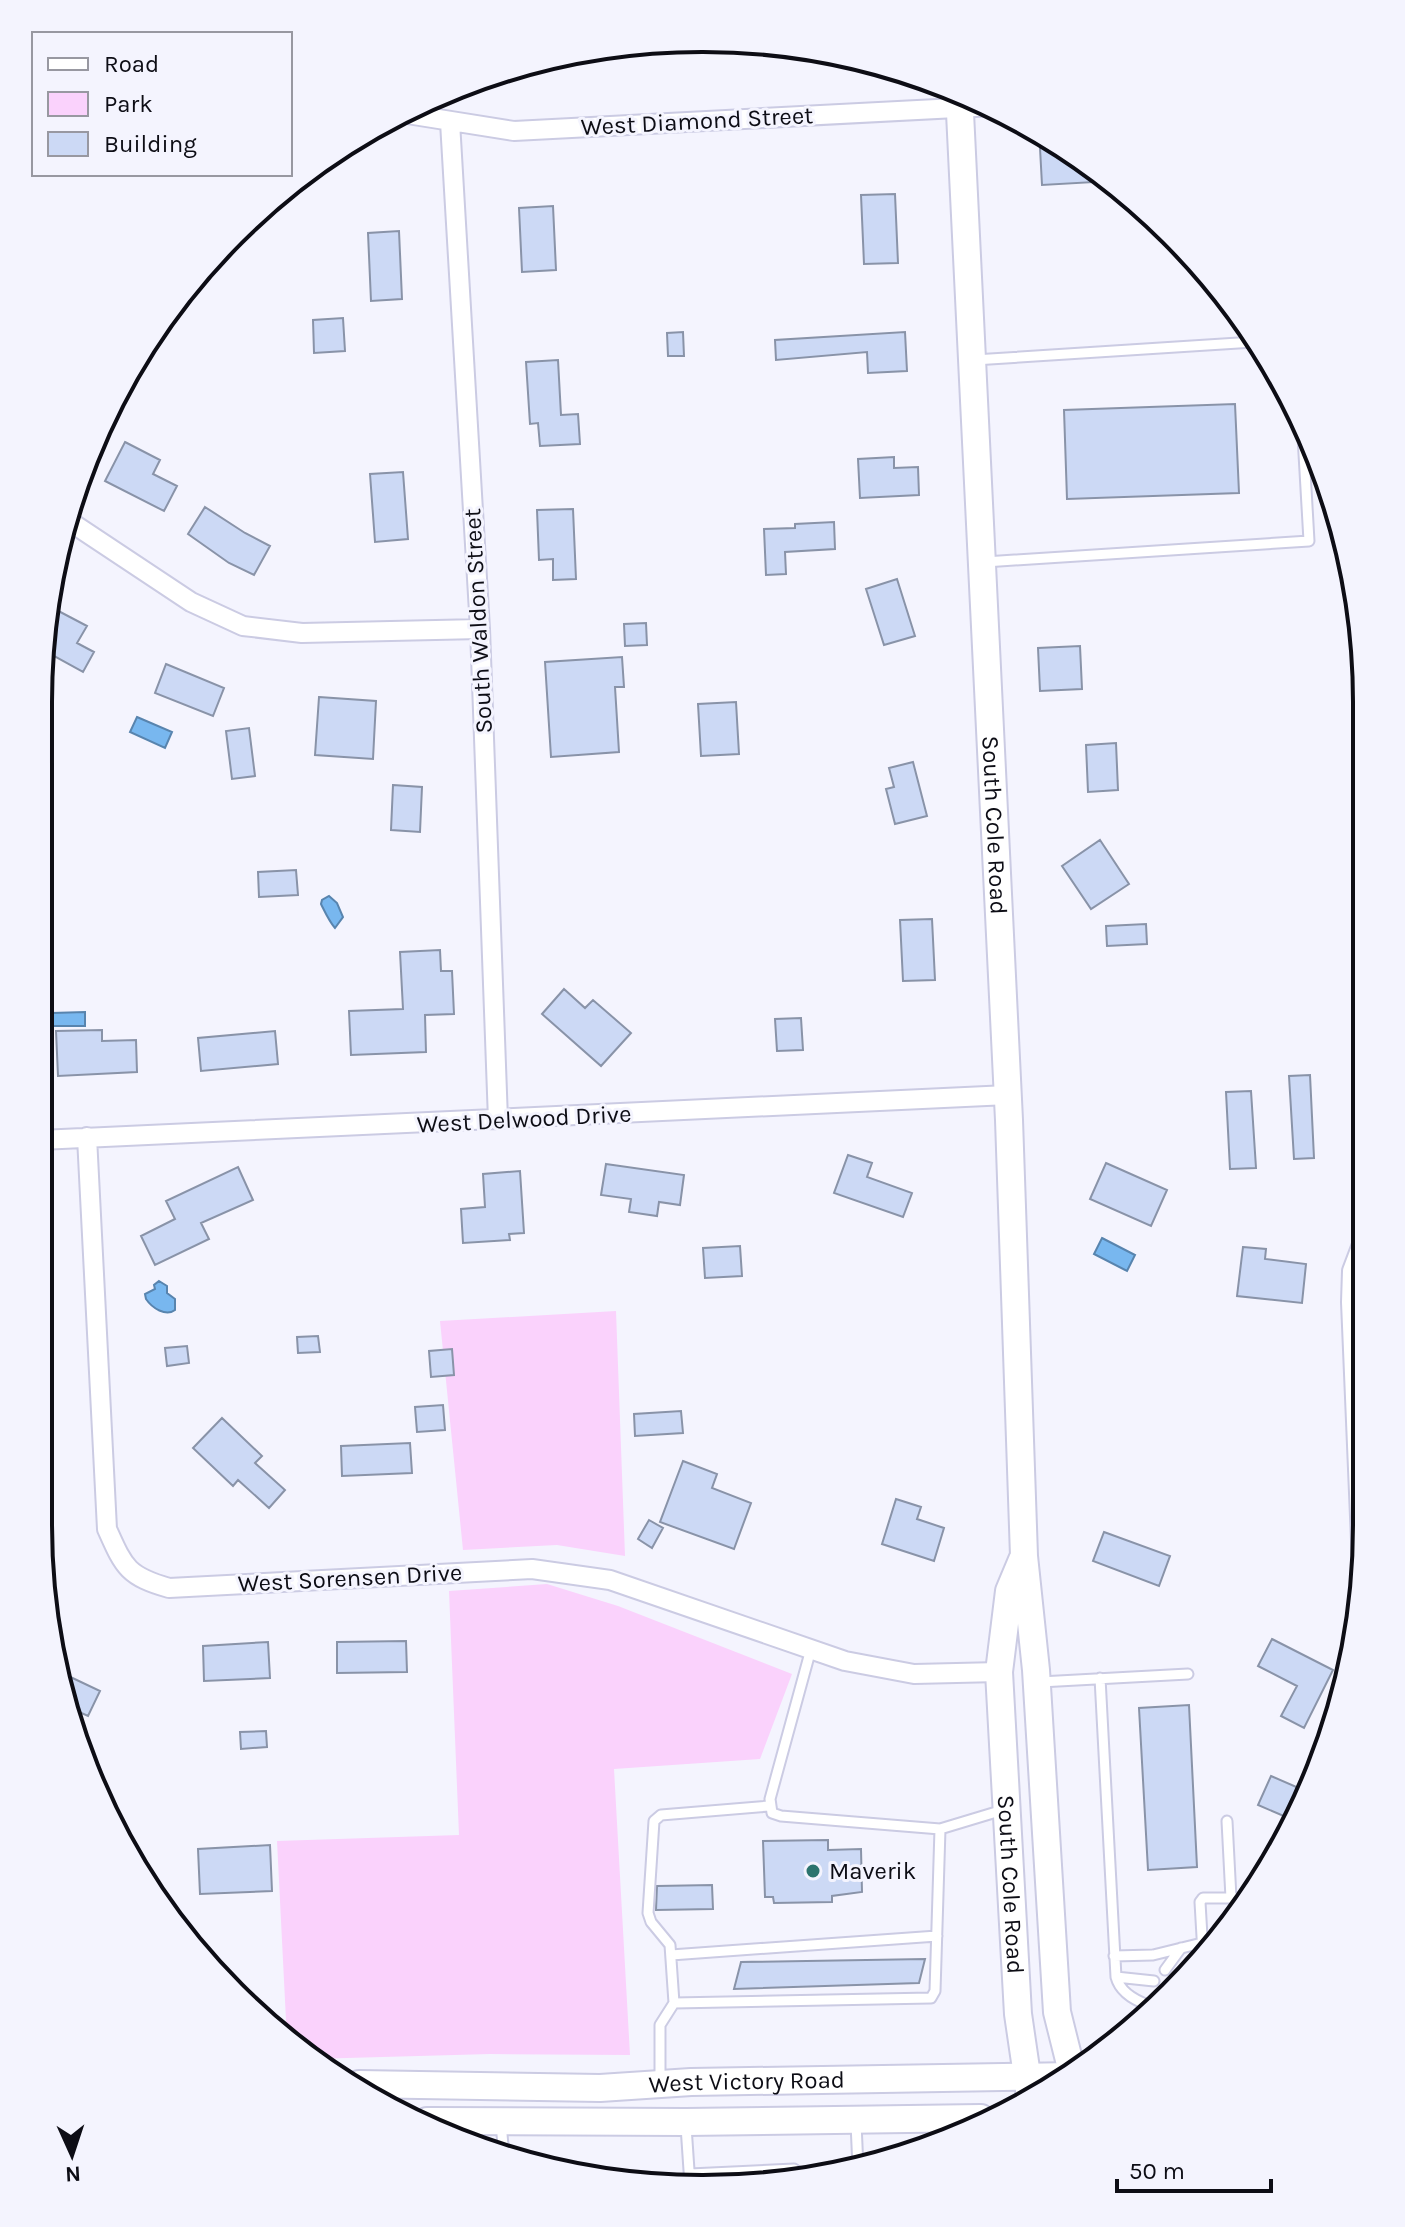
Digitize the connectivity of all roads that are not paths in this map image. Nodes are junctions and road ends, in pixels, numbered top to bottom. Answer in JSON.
{"nodes":[{"id":1,"x":948,"y":101,"type":"edge"},
{"id":2,"x":959,"y":106,"type":"edge"},
{"id":3,"x":421,"y":117,"type":"edge"},
{"id":4,"x":450,"y":122,"type":"junction"},
{"id":5,"x":1244,"y":343,"type":"edge"},
{"id":6,"x":972,"y":360,"type":"junction"},
{"id":7,"x":1304,"y":457,"type":"edge"},
{"id":8,"x":77,"y":526,"type":"edge"},
{"id":9,"x":982,"y":562,"type":"junction"},
{"id":10,"x":480,"y":629,"type":"junction"},
{"id":11,"x":1008,"y":1095,"type":"junction"},
{"id":12,"x":498,"y":1120,"type":"junction"},
{"id":13,"x":87,"y":1137,"type":"junction"},
{"id":14,"x":52,"y":1139,"type":"edge"},
{"id":15,"x":1353,"y":1268,"type":"edge"},
{"id":16,"x":1353,"y":1350,"type":"edge"},
{"id":17,"x":1024,"y":1556,"type":"junction"},
{"id":18,"x":811,"y":1649,"type":"junction"},
{"id":19,"x":999,"y":1672,"type":"junction"},
{"id":20,"x":1188,"y":1674,"type":"dead end"},
{"id":21,"x":1100,"y":1678,"type":"junction"},
{"id":22,"x":1037,"y":1682,"type":"junction"},
{"id":23,"x":1039,"y":1740,"type":"junction"},
{"id":24,"x":769,"y":1806,"type":"junction"},
{"id":25,"x":1007,"y":1809,"type":"junction"},
{"id":26,"x":1227,"y":1821,"type":"dead end"},
{"id":27,"x":940,"y":1829,"type":"junction"},
{"id":28,"x":1231,"y":1898,"type":"junction"},
{"id":29,"x":1235,"y":1898,"type":"edge"},
{"id":30,"x":937,"y":1936,"type":"junction"},
{"id":31,"x":1202,"y":1941,"type":"edge"},
{"id":32,"x":1200,"y":1944,"type":"edge"},
{"id":33,"x":1181,"y":1948,"type":"junction"},
{"id":34,"x":671,"y":1955,"type":"junction"},
{"id":35,"x":1114,"y":1956,"type":"junction"},
{"id":36,"x":1165,"y":1970,"type":"dead end"},
{"id":37,"x":1116,"y":1977,"type":"junction"},
{"id":38,"x":1154,"y":1981,"type":"dead end"},
{"id":39,"x":674,"y":2003,"type":"junction"},
{"id":40,"x":1143,"y":2003,"type":"edge"},
{"id":41,"x":1069,"y":2061,"type":"edge"},
{"id":42,"x":371,"y":2084,"type":"edge"},
{"id":43,"x":660,"y":2084,"type":"junction"},
{"id":44,"x":420,"y":2086,"type":"junction"},
{"id":45,"x":1028,"y":2086,"type":"edge"},
{"id":46,"x":384,"y":2092,"type":"edge"},
{"id":47,"x":967,"y":2118,"type":"edge"},
{"id":48,"x":856,"y":2120,"type":"junction"},
{"id":49,"x":446,"y":2122,"type":"edge"},
{"id":50,"x":686,"y":2122,"type":"junction"},
{"id":51,"x":501,"y":2123,"type":"junction"},
{"id":52,"x":503,"y":2143,"type":"edge"},
{"id":53,"x":858,"y":2156,"type":"edge"},
{"id":54,"x":690,"y":2175,"type":"edge"}],
"edges":[{"from":1,"to":4,"type":"street","name":"West Diamond Street"},
{"from":2,"to":6,"type":"main road","name":"South Cole Road"},
{"from":3,"to":4,"type":"street","name":"West Diamond Street"},
{"from":4,"to":10,"type":"street","name":"South Waldon Street"},
{"from":5,"to":6,"type":"lane"},
{"from":6,"to":9,"type":"main road","name":"South Cole Road"},
{"from":7,"to":9,"type":"lane"},
{"from":8,"to":10,"type":"street"},
{"from":9,"to":11,"type":"main road","name":"South Cole Road"},
{"from":10,"to":12,"type":"street","name":"South Waldon Street"},
{"from":11,"to":12,"type":"street","name":"West Delwood Drive"},
{"from":11,"to":17,"type":"main road","name":"South Cole Road"},
{"from":12,"to":13,"type":"street","name":"West Delwood Drive"},
{"from":13,"to":14,"type":"street","name":"West Delwood Drive"},
{"from":13,"to":18,"type":"street","name":"West Sorensen Drive"},
{"from":15,"to":16,"type":"street"},
{"from":17,"to":19,"type":"main road","name":"South Cole Road"},
{"from":17,"to":22,"type":"main road","name":"South Cole Road"},
{"from":18,"to":19,"type":"street","name":"West Sorensen Drive"},
{"from":18,"to":24,"type":"lane"},
{"from":19,"to":23,"type":"main road","name":"South Cole Road"},
{"from":19,"to":25,"type":"main road","name":"South Cole Road"},
{"from":20,"to":21,"type":"lane"},
{"from":21,"to":22,"type":"lane"},
{"from":21,"to":35,"type":"lane"},
{"from":22,"to":23,"type":"main road","name":"South Cole Road"},
{"from":23,"to":41,"type":"main road","name":"South Cole Road"},
{"from":24,"to":27,"type":"lane"},
{"from":24,"to":34,"type":"lane"},
{"from":25,"to":27,"type":"lane"},
{"from":25,"to":45,"type":"main road","name":"South Cole Road"},
{"from":26,"to":28,"type":"lane"},
{"from":27,"to":30,"type":"lane"},
{"from":28,"to":29,"type":"lane"},
{"from":28,"to":31,"type":"lane"},
{"from":30,"to":34,"type":"lane"},
{"from":30,"to":39,"type":"lane"},
{"from":32,"to":33,"type":"lane"},
{"from":33,"to":35,"type":"lane"},
{"from":33,"to":36,"type":"lane"},
{"from":34,"to":39,"type":"lane"},
{"from":35,"to":37,"type":"lane"},
{"from":37,"to":38,"type":"lane"},
{"from":37,"to":40,"type":"lane"},
{"from":39,"to":43,"type":"lane"},
{"from":42,"to":44,"type":"main road","name":"West Victory Road"},
{"from":43,"to":44,"type":"main road","name":"West Victory Road"},
{"from":43,"to":45,"type":"main road","name":"West Victory Road"},
{"from":44,"to":46,"type":"main road","name":"West Victory Road"},
{"from":47,"to":48,"type":"main road","name":"West Victory Road"},
{"from":48,"to":50,"type":"main road","name":"West Victory Road"},
{"from":48,"to":53,"type":"lane"},
{"from":49,"to":51,"type":"main road","name":"West Victory Road"},
{"from":50,"to":51,"type":"main road","name":"West Victory Road"},
{"from":50,"to":54,"type":"lane"},
{"from":51,"to":52,"type":"lane"}]}
